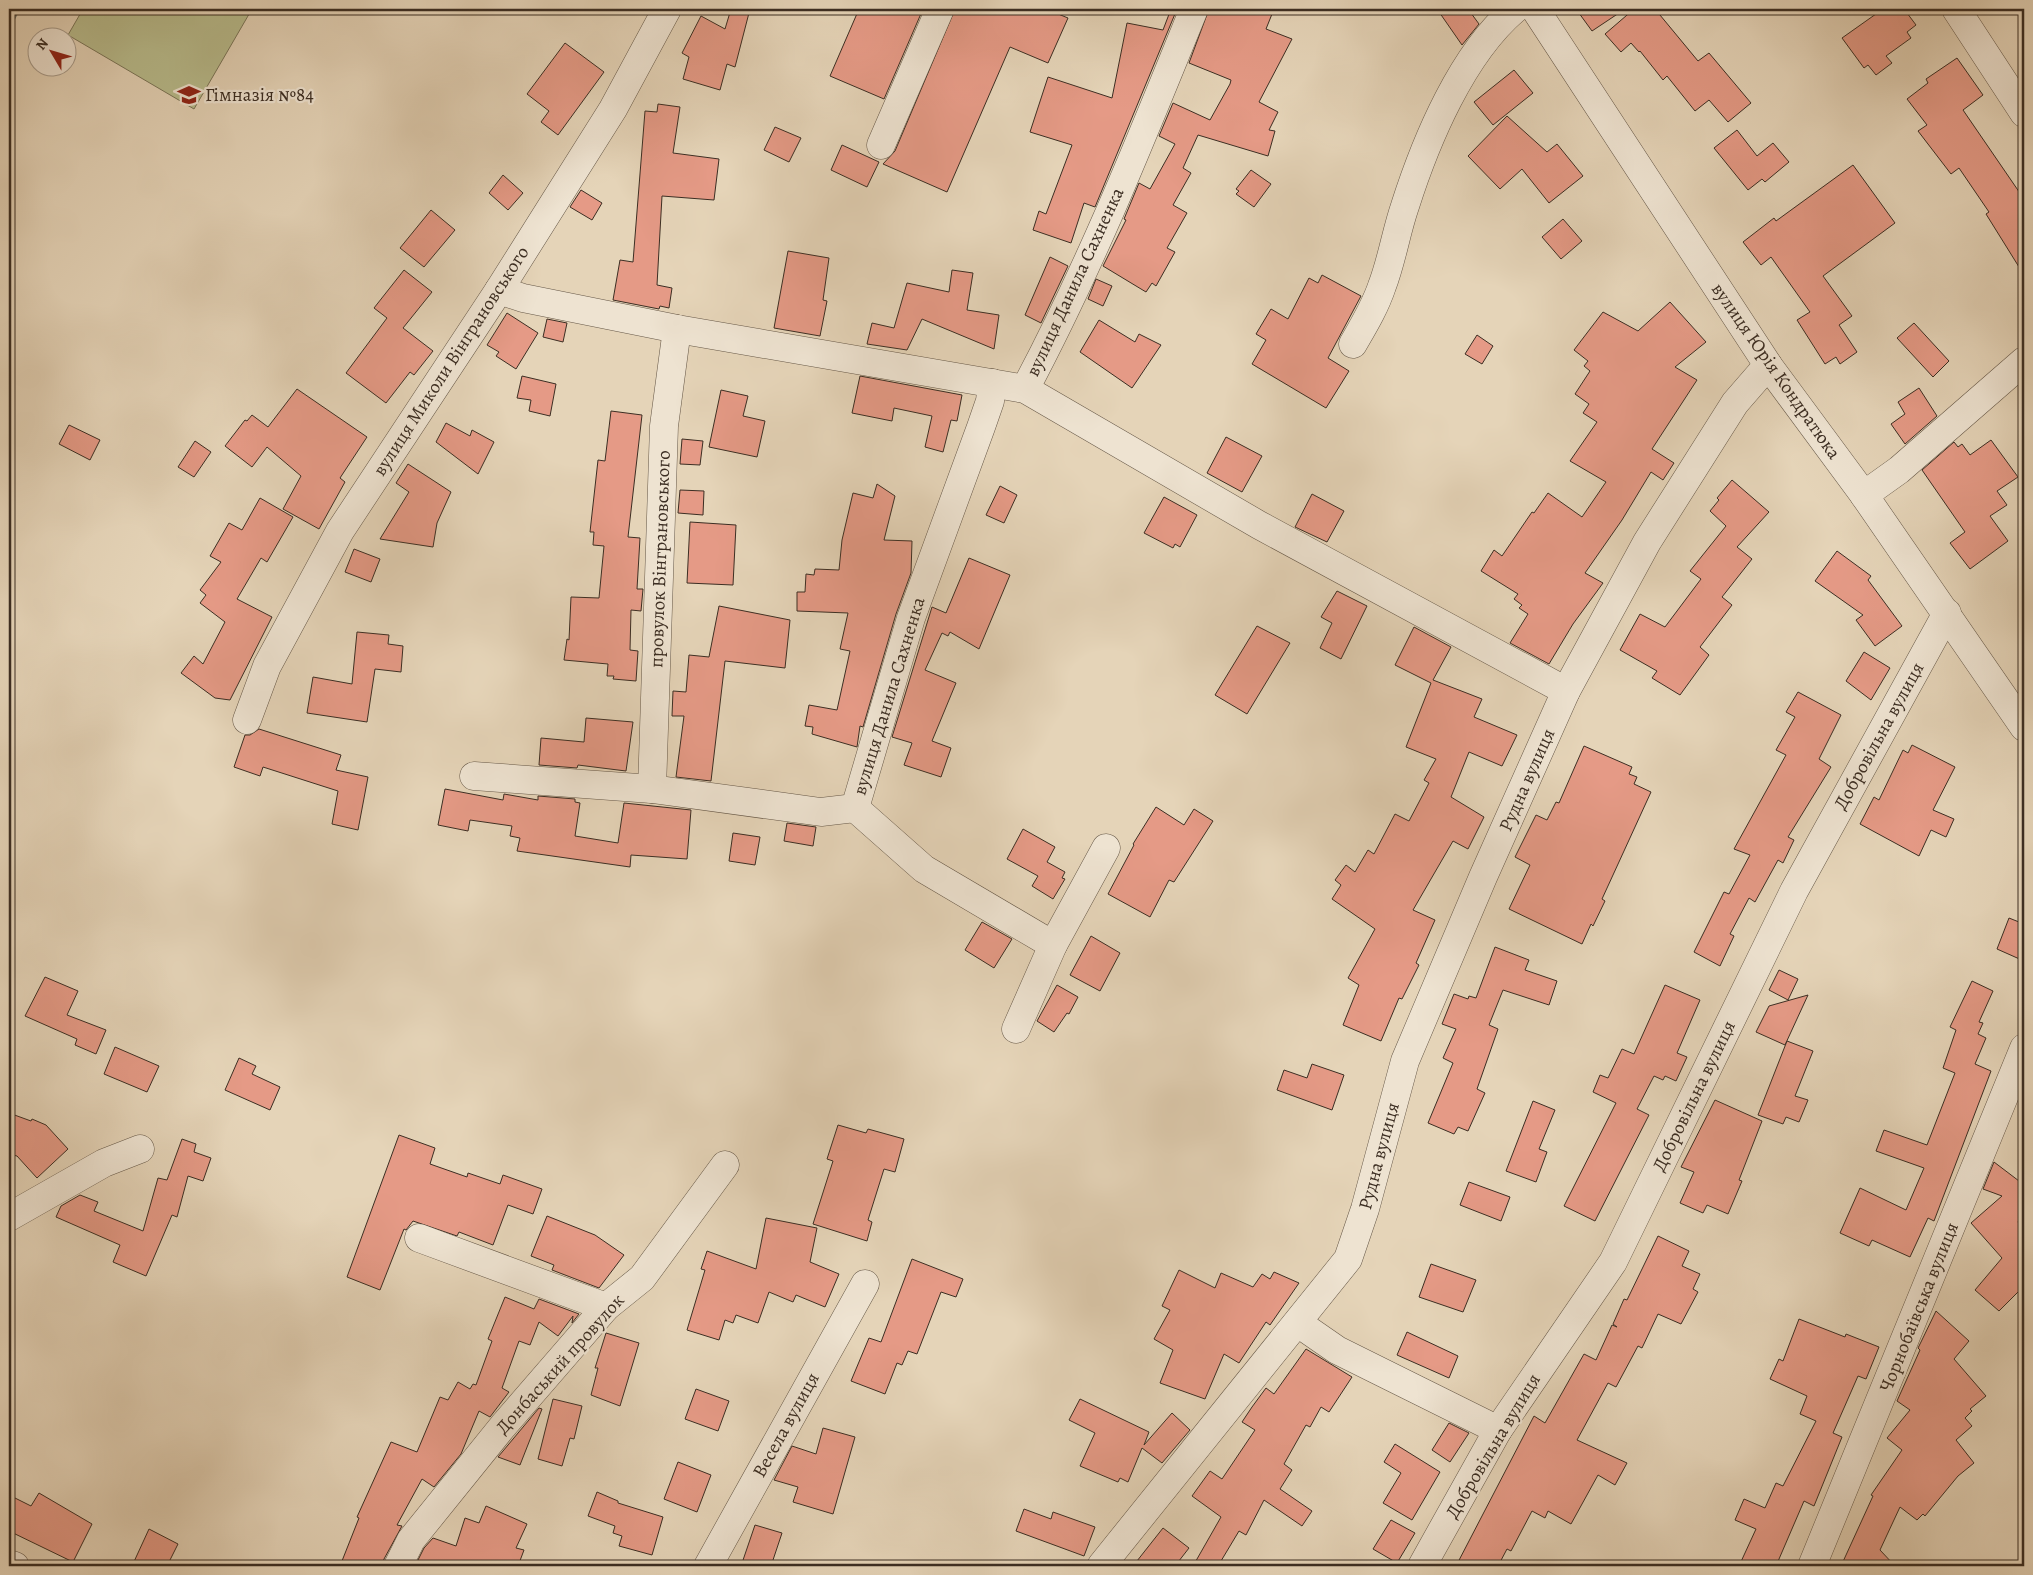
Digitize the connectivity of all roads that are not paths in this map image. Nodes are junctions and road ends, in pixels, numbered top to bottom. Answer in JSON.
{"nodes":[{"id":1,"x":667,"y":9,"type":"edge"},
{"id":2,"x":940,"y":9,"type":"edge"},
{"id":3,"x":1194,"y":9,"type":"edge"},
{"id":4,"x":1515,"y":9,"type":"edge"},
{"id":5,"x":1535,"y":9,"type":"edge"},
{"id":6,"x":1956,"y":9,"type":"edge"},
{"id":7,"x":2024,"y":113,"type":"edge"},
{"id":8,"x":881,"y":145,"type":"dead end"},
{"id":9,"x":499,"y":290,"type":"junction"},
{"id":10,"x":677,"y":330,"type":"junction"},
{"id":11,"x":1353,"y":344,"type":"dead end"},
{"id":12,"x":2024,"y":361,"type":"edge"},
{"id":13,"x":1768,"y":365,"type":"junction"},
{"id":14,"x":992,"y":383,"type":"junction"},
{"id":15,"x":1025,"y":390,"type":"junction"},
{"id":16,"x":1864,"y":495,"type":"junction"},
{"id":17,"x":1946,"y":613,"type":"junction"},
{"id":18,"x":1566,"y":692,"type":"junction"},
{"id":19,"x":247,"y":720,"type":"dead end"},
{"id":20,"x":2024,"y":727,"type":"edge"},
{"id":21,"x":474,"y":776,"type":"dead end"},
{"id":22,"x":652,"y":789,"type":"junction"},
{"id":23,"x":855,"y":808,"type":"junction"},
{"id":24,"x":1106,"y":848,"type":"dead end"},
{"id":25,"x":1053,"y":945,"type":"junction"},
{"id":26,"x":1016,"y":1029,"type":"dead end"},
{"id":27,"x":2024,"y":1048,"type":"edge"},
{"id":28,"x":140,"y":1149,"type":"dead end"},
{"id":29,"x":725,"y":1165,"type":"dead end"},
{"id":30,"x":9,"y":1217,"type":"edge"},
{"id":31,"x":419,"y":1238,"type":"dead end"},
{"id":32,"x":865,"y":1284,"type":"dead end"},
{"id":33,"x":606,"y":1307,"type":"junction"},
{"id":34,"x":1298,"y":1323,"type":"junction"},
{"id":35,"x":1498,"y":1430,"type":"junction"},
{"id":36,"x":9,"y":1564,"type":"edge"},
{"id":37,"x":15,"y":1566,"type":"edge"},
{"id":38,"x":398,"y":1566,"type":"edge"},
{"id":39,"x":708,"y":1566,"type":"edge"},
{"id":40,"x":1101,"y":1566,"type":"edge"},
{"id":41,"x":1422,"y":1566,"type":"edge"},
{"id":42,"x":1812,"y":1566,"type":"edge"}],
"edges":[{"from":1,"to":9,"type":"street","name":"вулиця Миколи Вінграновського"},
{"from":2,"to":8,"type":"street"},
{"from":3,"to":15,"type":"street","name":"вулиця Данила Сахненка"},
{"from":4,"to":11,"type":"street"},
{"from":5,"to":13,"type":"street","name":"вулиця Юрія Кондратюка"},
{"from":6,"to":7,"type":"street"},
{"from":9,"to":10,"type":"street"},
{"from":9,"to":19,"type":"street","name":"вулиця Миколи Вінграновського"},
{"from":10,"to":14,"type":"street"},
{"from":10,"to":22,"type":"street","name":"провулок Вінграновського"},
{"from":12,"to":16,"type":"street"},
{"from":13,"to":16,"type":"street","name":"вулиця Юрія Кондратюка"},
{"from":13,"to":18,"type":"street","name":"Рудна вулиця"},
{"from":14,"to":15,"type":"street"},
{"from":14,"to":23,"type":"street","name":"вулиця Данила Сахненка"},
{"from":15,"to":18,"type":"street","name":"вулиця Данила Сахненка"},
{"from":16,"to":17,"type":"street","name":"вулиця Юрія Кондратюка"},
{"from":17,"to":20,"type":"street","name":"вулиця Юрія Кондратюка"},
{"from":17,"to":35,"type":"street","name":"Добровільна вулиця"},
{"from":18,"to":34,"type":"street","name":"Рудна вулиця"},
{"from":21,"to":22,"type":"street"},
{"from":22,"to":23,"type":"street"},
{"from":23,"to":25,"type":"street","name":"вулиця Данила Сахненка"},
{"from":24,"to":25,"type":"street"},
{"from":25,"to":26,"type":"street"},
{"from":27,"to":42,"type":"street","name":"Чорнобаївська вулиця"},
{"from":28,"to":30,"type":"street"},
{"from":29,"to":33,"type":"street","name":"Донбаський провулок"},
{"from":31,"to":33,"type":"street"},
{"from":32,"to":39,"type":"street","name":"Весела вулиця"},
{"from":33,"to":38,"type":"street","name":"Донбаський провулок"},
{"from":34,"to":35,"type":"street"},
{"from":34,"to":40,"type":"street","name":"Рудна вулиця"},
{"from":35,"to":41,"type":"street","name":"Добровільна вулиця"},
{"from":36,"to":37,"type":"street"}]}
